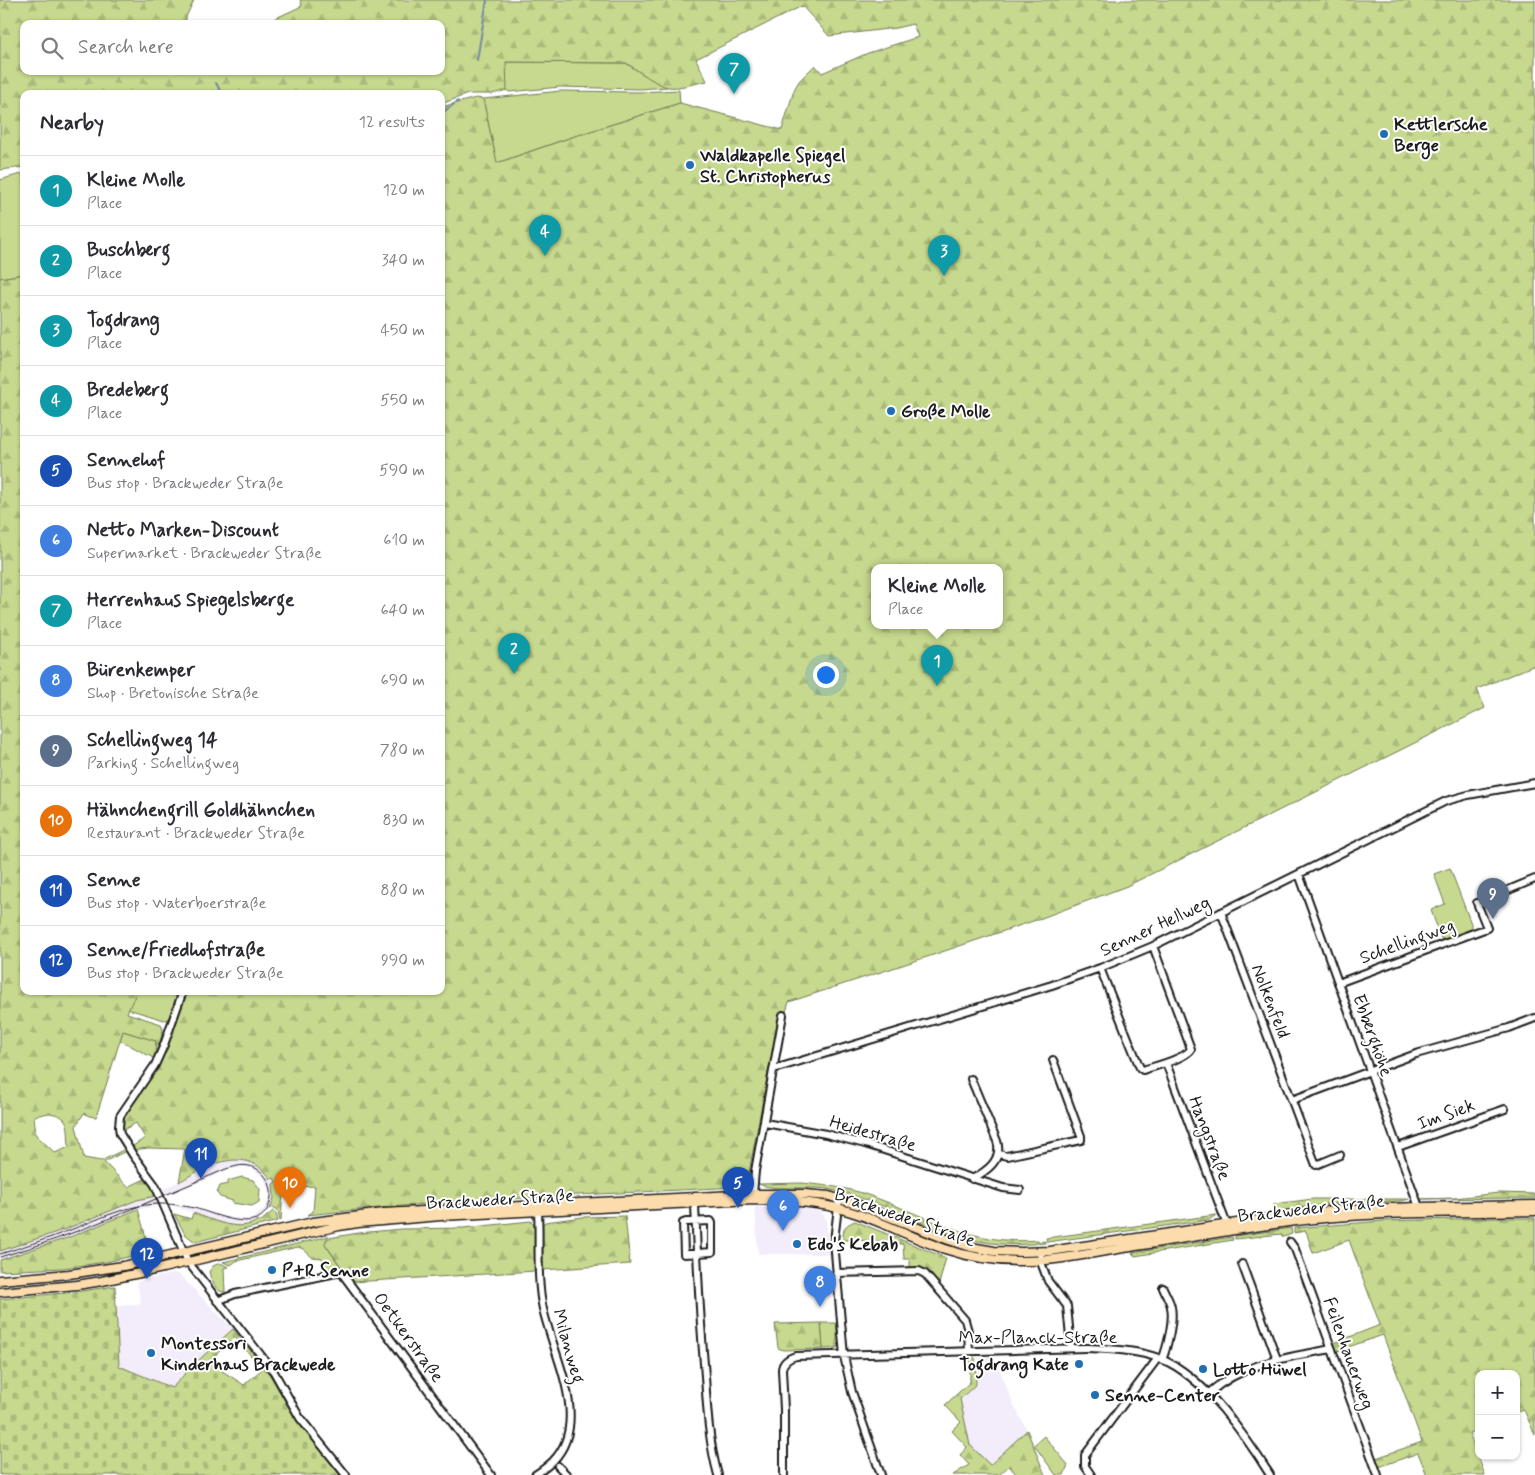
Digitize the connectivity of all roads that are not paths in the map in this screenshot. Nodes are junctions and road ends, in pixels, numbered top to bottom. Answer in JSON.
{"nodes":[{"id":1,"x":1535,"y":783,"type":"edge"},
{"id":2,"x":1298,"y":874,"type":"junction"},
{"id":3,"x":1535,"y":879,"type":"edge"},
{"id":4,"x":1221,"y":912,"type":"junction"},
{"id":5,"x":1153,"y":946,"type":"junction"},
{"id":6,"x":1100,"y":968,"type":"junction"},
{"id":7,"x":1338,"y":983,"type":"junction"},
{"id":8,"x":182,"y":995,"type":"edge"},
{"id":9,"x":783,"y":1015,"type":"dead end"},
{"id":10,"x":1535,"y":1018,"type":"edge"},
{"id":11,"x":1053,"y":1060,"type":"dead end"},
{"id":12,"x":1166,"y":1063,"type":"junction"},
{"id":13,"x":774,"y":1070,"type":"junction"},
{"id":14,"x":1370,"y":1072,"type":"junction"},
{"id":15,"x":971,"y":1079,"type":"dead end"},
{"id":16,"x":1292,"y":1100,"type":"junction"},
{"id":17,"x":1505,"y":1109,"type":"dead end"},
{"id":18,"x":765,"y":1123,"type":"junction"},
{"id":19,"x":1398,"y":1147,"type":"junction"},
{"id":20,"x":999,"y":1154,"type":"junction"},
{"id":21,"x":1340,"y":1155,"type":"dead end"},
{"id":22,"x":972,"y":1179,"type":"junction"},
{"id":23,"x":1020,"y":1190,"type":"dead end"},
{"id":24,"x":753,"y":1194,"type":"junction"},
{"id":25,"x":839,"y":1198,"type":"junction"},
{"id":26,"x":695,"y":1204,"type":"junction"},
{"id":27,"x":1535,"y":1205,"type":"edge"},
{"id":28,"x":1419,"y":1207,"type":"junction"},
{"id":29,"x":837,"y":1208,"type":"junction"},
{"id":30,"x":1535,"y":1211,"type":"edge"},
{"id":31,"x":538,"y":1212,"type":"junction"},
{"id":32,"x":696,"y":1221,"type":"junction"},
{"id":33,"x":1226,"y":1225,"type":"junction"},
{"id":34,"x":1290,"y":1242,"type":"dead end"},
{"id":35,"x":183,"y":1252,"type":"junction"},
{"id":36,"x":698,"y":1254,"type":"junction"},
{"id":37,"x":1040,"y":1256,"type":"junction"},
{"id":38,"x":188,"y":1262,"type":"junction"},
{"id":39,"x":1242,"y":1264,"type":"dead end"},
{"id":40,"x":836,"y":1273,"type":"junction"},
{"id":41,"x":0,"y":1280,"type":"edge"},
{"id":42,"x":1163,"y":1288,"type":"dead end"},
{"id":43,"x":0,"y":1292,"type":"edge"},
{"id":44,"x":217,"y":1301,"type":"junction"},
{"id":45,"x":1071,"y":1348,"type":"junction"},
{"id":46,"x":1332,"y":1349,"type":"junction"},
{"id":47,"x":970,"y":1351,"type":"junction"},
{"id":48,"x":844,"y":1356,"type":"junction"},
{"id":49,"x":1160,"y":1359,"type":"junction"},
{"id":50,"x":1277,"y":1359,"type":"junction"},
{"id":51,"x":1208,"y":1394,"type":"junction"},
{"id":52,"x":558,"y":1466,"type":"dead end"},
{"id":53,"x":346,"y":1475,"type":"edge"},
{"id":54,"x":491,"y":1475,"type":"edge"},
{"id":55,"x":535,"y":1475,"type":"edge"},
{"id":56,"x":567,"y":1475,"type":"edge"},
{"id":57,"x":718,"y":1475,"type":"edge"},
{"id":58,"x":784,"y":1475,"type":"edge"},
{"id":59,"x":881,"y":1475,"type":"edge"},
{"id":60,"x":1091,"y":1475,"type":"edge"},
{"id":61,"x":1270,"y":1475,"type":"edge"},
{"id":62,"x":1378,"y":1475,"type":"edge"}],
"edges":[{"from":1,"to":2,"type":"street","name":"Senner Hellweg"},
{"from":2,"to":4,"type":"street","name":"Senner Hellweg"},
{"from":2,"to":7,"type":"street","name":"Ebberghöhe"},
{"from":3,"to":7,"type":"street","name":"Schellingweg"},
{"from":4,"to":5,"type":"street","name":"Senner Hellweg"},
{"from":4,"to":16,"type":"street","name":"Nolkenfeld"},
{"from":5,"to":6,"type":"street","name":"Senner Hellweg"},
{"from":5,"to":12,"type":"street"},
{"from":6,"to":12,"type":"street"},
{"from":6,"to":13,"type":"street","name":"Senner Hellweg"},
{"from":7,"to":14,"type":"street","name":"Ebberghöhe"},
{"from":8,"to":35,"type":"street"},
{"from":9,"to":13,"type":"street"},
{"from":10,"to":14,"type":"street"},
{"from":11,"to":20,"type":"street"},
{"from":12,"to":33,"type":"street","name":"Hangstraße"},
{"from":13,"to":18,"type":"street"},
{"from":14,"to":16,"type":"street"},
{"from":14,"to":19,"type":"street","name":"Ebberghöhe"},
{"from":15,"to":20,"type":"street"},
{"from":16,"to":21,"type":"street","name":"Nolkenfeld"},
{"from":17,"to":19,"type":"street","name":"Im Siek"},
{"from":18,"to":22,"type":"street","name":"Heidestraße"},
{"from":18,"to":24,"type":"street"},
{"from":19,"to":28,"type":"street","name":"Ebberghöhe"},
{"from":20,"to":22,"type":"street"},
{"from":22,"to":23,"type":"street","name":"Heidestraße"},
{"from":24,"to":25,"type":"main road","name":"Brackweder Straße"},
{"from":24,"to":35,"type":"main road","name":"Brackweder Straße"},
{"from":25,"to":29,"type":"street"},
{"from":25,"to":37,"type":"main road","name":"Brackweder Straße"},
{"from":26,"to":29,"type":"main road","name":"Brackweder Straße"},
{"from":26,"to":31,"type":"main road","name":"Brackweder Straße"},
{"from":26,"to":32,"type":"street"},
{"from":27,"to":28,"type":"main road","name":"Brackweder Straße"},
{"from":28,"to":33,"type":"main road","name":"Brackweder Straße"},
{"from":29,"to":37,"type":"main road","name":"Brackweder Straße"},
{"from":29,"to":40,"type":"street"},
{"from":30,"to":37,"type":"main road","name":"Brackweder Straße"},
{"from":31,"to":38,"type":"main road","name":"Brackweder Straße"},
{"from":31,"to":55,"type":"street","name":"Milanweg"},
{"from":32,"to":36,"type":"street"},
{"from":32,"to":36,"type":"street"},
{"from":32,"to":36,"type":"street"},
{"from":33,"to":37,"type":"main road","name":"Brackweder Straße"},
{"from":34,"to":46,"type":"street","name":"Feilenhauerweg"},
{"from":35,"to":38,"type":"street"},
{"from":35,"to":41,"type":"main road","name":"Brackweder Straße"},
{"from":36,"to":57,"type":"street"},
{"from":37,"to":45,"type":"street"},
{"from":38,"to":43,"type":"main road","name":"Brackweder Straße"},
{"from":38,"to":44,"type":"street"},
{"from":39,"to":50,"type":"street"},
{"from":40,"to":47,"type":"street"},
{"from":40,"to":48,"type":"street"},
{"from":42,"to":49,"type":"street"},
{"from":44,"to":53,"type":"street"},
{"from":44,"to":54,"type":"street","name":"Oetkerstraße"},
{"from":45,"to":47,"type":"street","name":"Max-Planck-Straße"},
{"from":45,"to":49,"type":"street","name":"Max-Planck-Straße"},
{"from":46,"to":50,"type":"street"},
{"from":46,"to":62,"type":"street","name":"Feilenhauerweg"},
{"from":47,"to":48,"type":"street","name":"Max-Planck-Straße"},
{"from":48,"to":58,"type":"street","name":"Max-Planck-Straße"},
{"from":48,"to":59,"type":"street"},
{"from":49,"to":51,"type":"street","name":"Max-Planck-Straße"},
{"from":49,"to":60,"type":"street"},
{"from":50,"to":51,"type":"street"},
{"from":51,"to":61,"type":"street","name":"Max-Planck-Straße"},
{"from":52,"to":56,"type":"street"}]}
